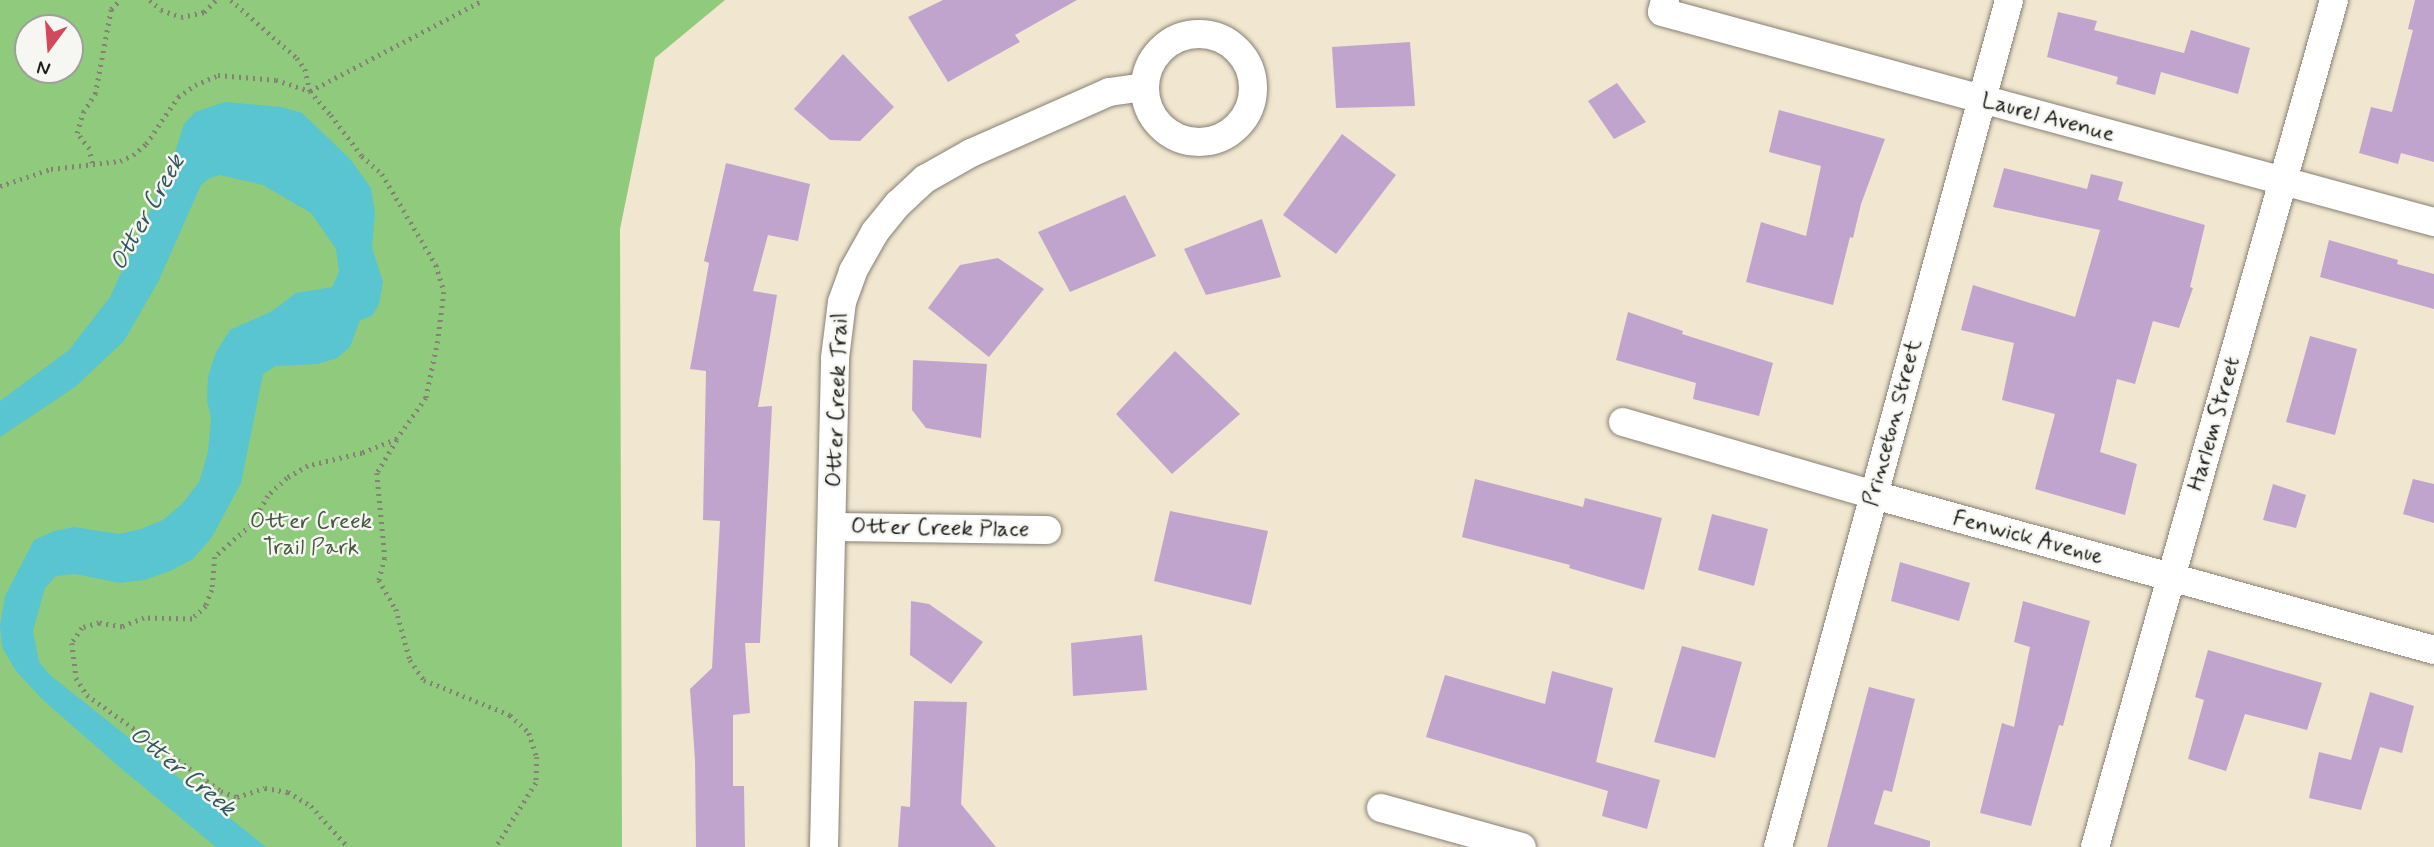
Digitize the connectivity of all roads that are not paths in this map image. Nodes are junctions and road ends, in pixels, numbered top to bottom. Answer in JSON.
{"nodes":[{"id":1,"x":2009,"y":0,"type":"edge"},
{"id":2,"x":2334,"y":0,"type":"edge"},
{"id":3,"x":1664,"y":6,"type":"edge"},
{"id":4,"x":1145,"y":87,"type":"dead end"},
{"id":5,"x":1982,"y":100,"type":"junction"},
{"id":6,"x":2283,"y":181,"type":"junction"},
{"id":7,"x":2434,"y":222,"type":"edge"},
{"id":8,"x":1623,"y":422,"type":"dead end"},
{"id":9,"x":1874,"y":495,"type":"junction"},
{"id":10,"x":833,"y":527,"type":"junction"},
{"id":11,"x":1047,"y":530,"type":"dead end"},
{"id":12,"x":2172,"y":577,"type":"junction"},
{"id":13,"x":2434,"y":650,"type":"edge"},
{"id":14,"x":1381,"y":808,"type":"dead end"},
{"id":15,"x":824,"y":847,"type":"edge"},
{"id":16,"x":1522,"y":847,"type":"edge"},
{"id":17,"x":1778,"y":847,"type":"edge"},
{"id":18,"x":2095,"y":847,"type":"edge"}],
"edges":[{"from":1,"to":5,"type":"street","name":"Princeton Street"},
{"from":2,"to":6,"type":"street","name":"Harlem Street"},
{"from":3,"to":5,"type":"street","name":"Laurel Avenue"},
{"from":4,"to":10,"type":"street","name":"Otter Creek Trail"},
{"from":5,"to":6,"type":"street","name":"Laurel Avenue"},
{"from":5,"to":9,"type":"street","name":"Princeton Street"},
{"from":6,"to":7,"type":"street","name":"Laurel Avenue"},
{"from":6,"to":12,"type":"street","name":"Harlem Street"},
{"from":8,"to":9,"type":"street","name":"Fenwick Avenue"},
{"from":9,"to":12,"type":"street","name":"Fenwick Avenue"},
{"from":9,"to":17,"type":"street","name":"Princeton Street"},
{"from":10,"to":11,"type":"street","name":"Otter Creek Place"},
{"from":10,"to":15,"type":"street","name":"Otter Creek Trail"},
{"from":12,"to":13,"type":"street","name":"Fenwick Avenue"},
{"from":12,"to":18,"type":"street","name":"Harlem Street"},
{"from":14,"to":16,"type":"street"}]}
